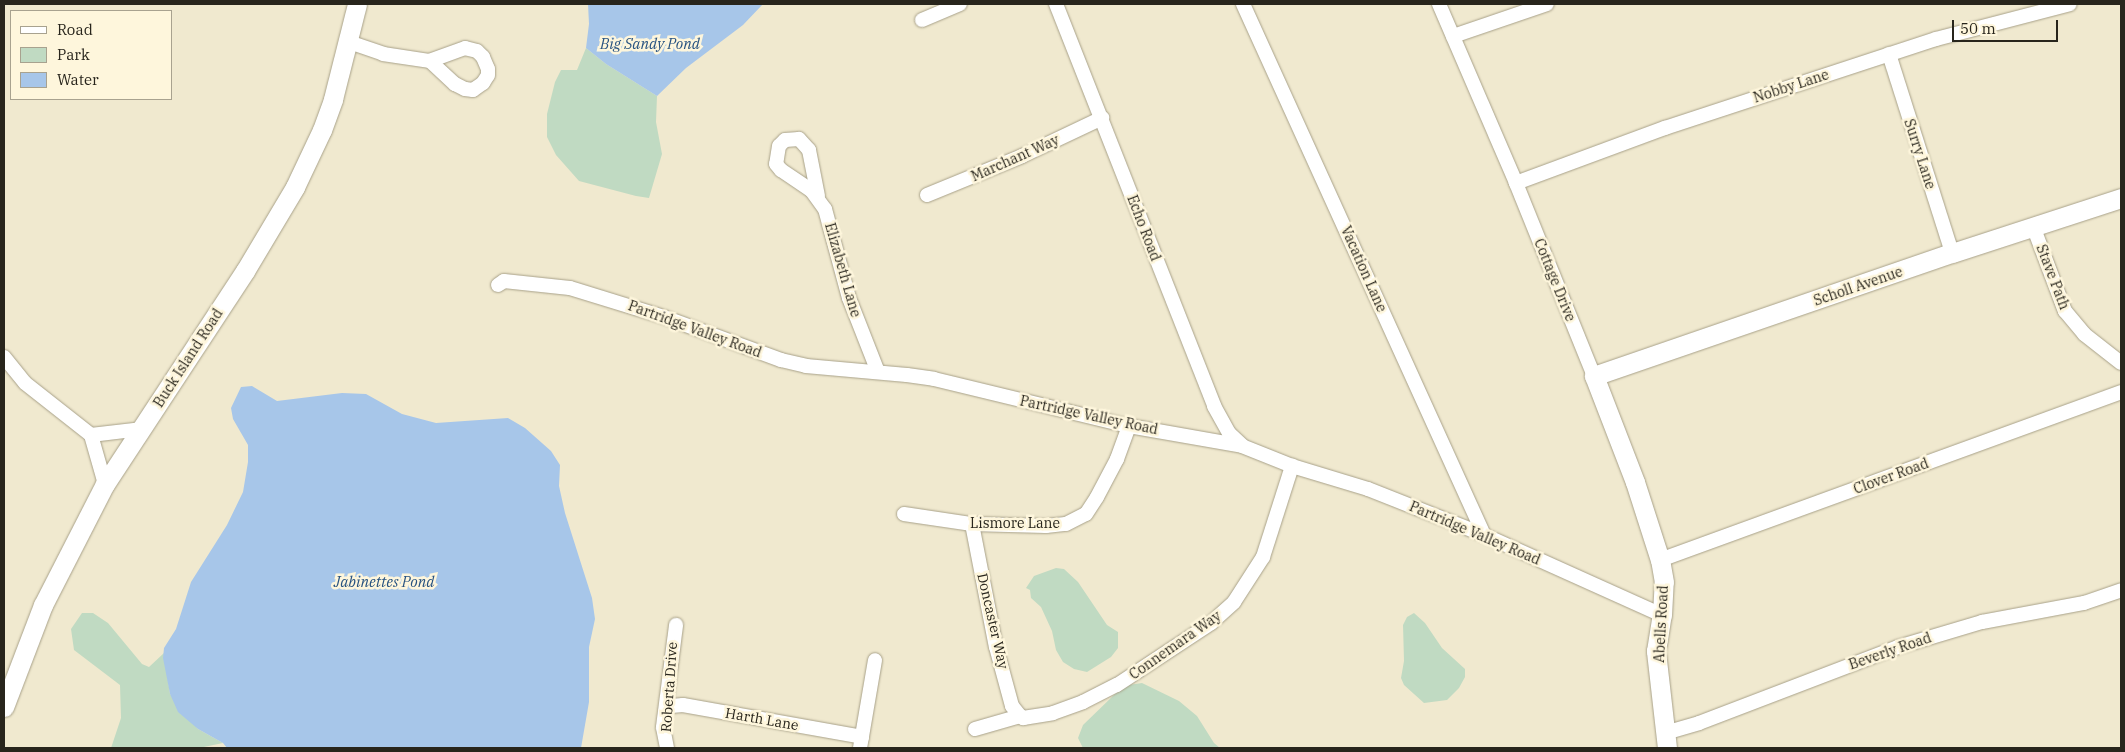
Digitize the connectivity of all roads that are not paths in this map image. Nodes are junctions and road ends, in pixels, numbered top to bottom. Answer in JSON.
{"nodes":[{"id":1,"x":357,"y":4,"type":"edge"},
{"id":2,"x":960,"y":4,"type":"edge"},
{"id":3,"x":1056,"y":4,"type":"edge"},
{"id":4,"x":1243,"y":4,"type":"edge"},
{"id":5,"x":1439,"y":4,"type":"edge"},
{"id":6,"x":1547,"y":4,"type":"edge"},
{"id":7,"x":2070,"y":4,"type":"edge"},
{"id":8,"x":922,"y":20,"type":"dead end"},
{"id":9,"x":1453,"y":36,"type":"junction"},
{"id":10,"x":349,"y":42,"type":"junction"},
{"id":11,"x":1889,"y":54,"type":"junction"},
{"id":12,"x":430,"y":61,"type":"dead end"},
{"id":13,"x":1102,"y":118,"type":"junction"},
{"id":14,"x":1516,"y":183,"type":"junction"},
{"id":15,"x":818,"y":196,"type":"dead end"},
{"id":16,"x":927,"y":196,"type":"dead end"},
{"id":17,"x":2121,"y":198,"type":"edge"},
{"id":18,"x":2033,"y":226,"type":"junction"},
{"id":19,"x":1952,"y":253,"type":"junction"},
{"id":20,"x":498,"y":285,"type":"dead end"},
{"id":21,"x":4,"y":357,"type":"edge"},
{"id":22,"x":2121,"y":364,"type":"edge"},
{"id":23,"x":878,"y":372,"type":"junction"},
{"id":24,"x":1594,"y":376,"type":"junction"},
{"id":25,"x":2121,"y":392,"type":"edge"},
{"id":26,"x":1129,"y":426,"type":"junction"},
{"id":27,"x":141,"y":428,"type":"junction"},
{"id":28,"x":91,"y":435,"type":"junction"},
{"id":29,"x":1242,"y":446,"type":"junction"},
{"id":30,"x":1292,"y":466,"type":"junction"},
{"id":31,"x":105,"y":484,"type":"junction"},
{"id":32,"x":904,"y":514,"type":"dead end"},
{"id":33,"x":972,"y":524,"type":"junction"},
{"id":34,"x":1484,"y":535,"type":"junction"},
{"id":35,"x":1660,"y":560,"type":"junction"},
{"id":36,"x":2121,"y":590,"type":"edge"},
{"id":37,"x":1662,"y":615,"type":"junction"},
{"id":38,"x":676,"y":625,"type":"dead end"},
{"id":39,"x":875,"y":660,"type":"dead end"},
{"id":40,"x":4,"y":707,"type":"edge"},
{"id":41,"x":665,"y":712,"type":"junction"},
{"id":42,"x":1020,"y":716,"type":"junction"},
{"id":43,"x":975,"y":729,"type":"dead end"},
{"id":44,"x":1666,"y":741,"type":"edge"},
{"id":45,"x":861,"y":743,"type":"edge"},
{"id":46,"x":667,"y":748,"type":"edge"}],
"edges":[{"from":1,"to":10,"type":"street","name":"Buck Island Road"},
{"from":2,"to":8,"type":"street"},
{"from":3,"to":13,"type":"street","name":"Echo Road"},
{"from":4,"to":34,"type":"street","name":"Vacation Lane"},
{"from":5,"to":9,"type":"street","name":"Cottage Drive"},
{"from":6,"to":9,"type":"street"},
{"from":7,"to":11,"type":"street","name":"Nobby Lane"},
{"from":9,"to":14,"type":"street","name":"Cottage Drive"},
{"from":10,"to":12,"type":"street"},
{"from":10,"to":27,"type":"street","name":"Buck Island Road"},
{"from":11,"to":14,"type":"street","name":"Nobby Lane"},
{"from":11,"to":19,"type":"street","name":"Surry Lane"},
{"from":13,"to":16,"type":"street","name":"Marchant Way"},
{"from":13,"to":29,"type":"street","name":"Echo Road"},
{"from":14,"to":24,"type":"street","name":"Cottage Drive"},
{"from":15,"to":23,"type":"street","name":"Elizabeth Lane"},
{"from":17,"to":18,"type":"street","name":"Scholl Avenue"},
{"from":18,"to":19,"type":"street","name":"Scholl Avenue"},
{"from":18,"to":22,"type":"street","name":"Stave Path"},
{"from":19,"to":24,"type":"street","name":"Scholl Avenue"},
{"from":20,"to":23,"type":"street","name":"Partridge Valley Road"},
{"from":21,"to":28,"type":"street"},
{"from":23,"to":26,"type":"street","name":"Partridge Valley Road"},
{"from":24,"to":35,"type":"street","name":"Cottage Drive"},
{"from":25,"to":35,"type":"street","name":"Clover Road"},
{"from":26,"to":29,"type":"street","name":"Partridge Valley Road"},
{"from":26,"to":33,"type":"street","name":"Lismore Lane"},
{"from":27,"to":28,"type":"street"},
{"from":27,"to":31,"type":"street","name":"Buck Island Road"},
{"from":28,"to":31,"type":"street"},
{"from":29,"to":30,"type":"street","name":"Partridge Valley Road"},
{"from":30,"to":34,"type":"street","name":"Partridge Valley Road"},
{"from":30,"to":42,"type":"street","name":"Connemara Way"},
{"from":31,"to":40,"type":"street","name":"Buck Island Road"},
{"from":32,"to":33,"type":"street","name":"Lismore Lane"},
{"from":33,"to":42,"type":"street","name":"Doncaster Way"},
{"from":34,"to":37,"type":"street","name":"Partridge Valley Road"},
{"from":35,"to":37,"type":"street","name":"Abells Road"},
{"from":36,"to":44,"type":"street","name":"Beverly Road"},
{"from":37,"to":44,"type":"street","name":"Abells Road"},
{"from":38,"to":41,"type":"street","name":"Roberta Drive"},
{"from":39,"to":45,"type":"street"},
{"from":41,"to":45,"type":"street","name":"Harth Lane"},
{"from":41,"to":46,"type":"street","name":"Roberta Drive"},
{"from":42,"to":43,"type":"street","name":"Connemara Way"}]}
